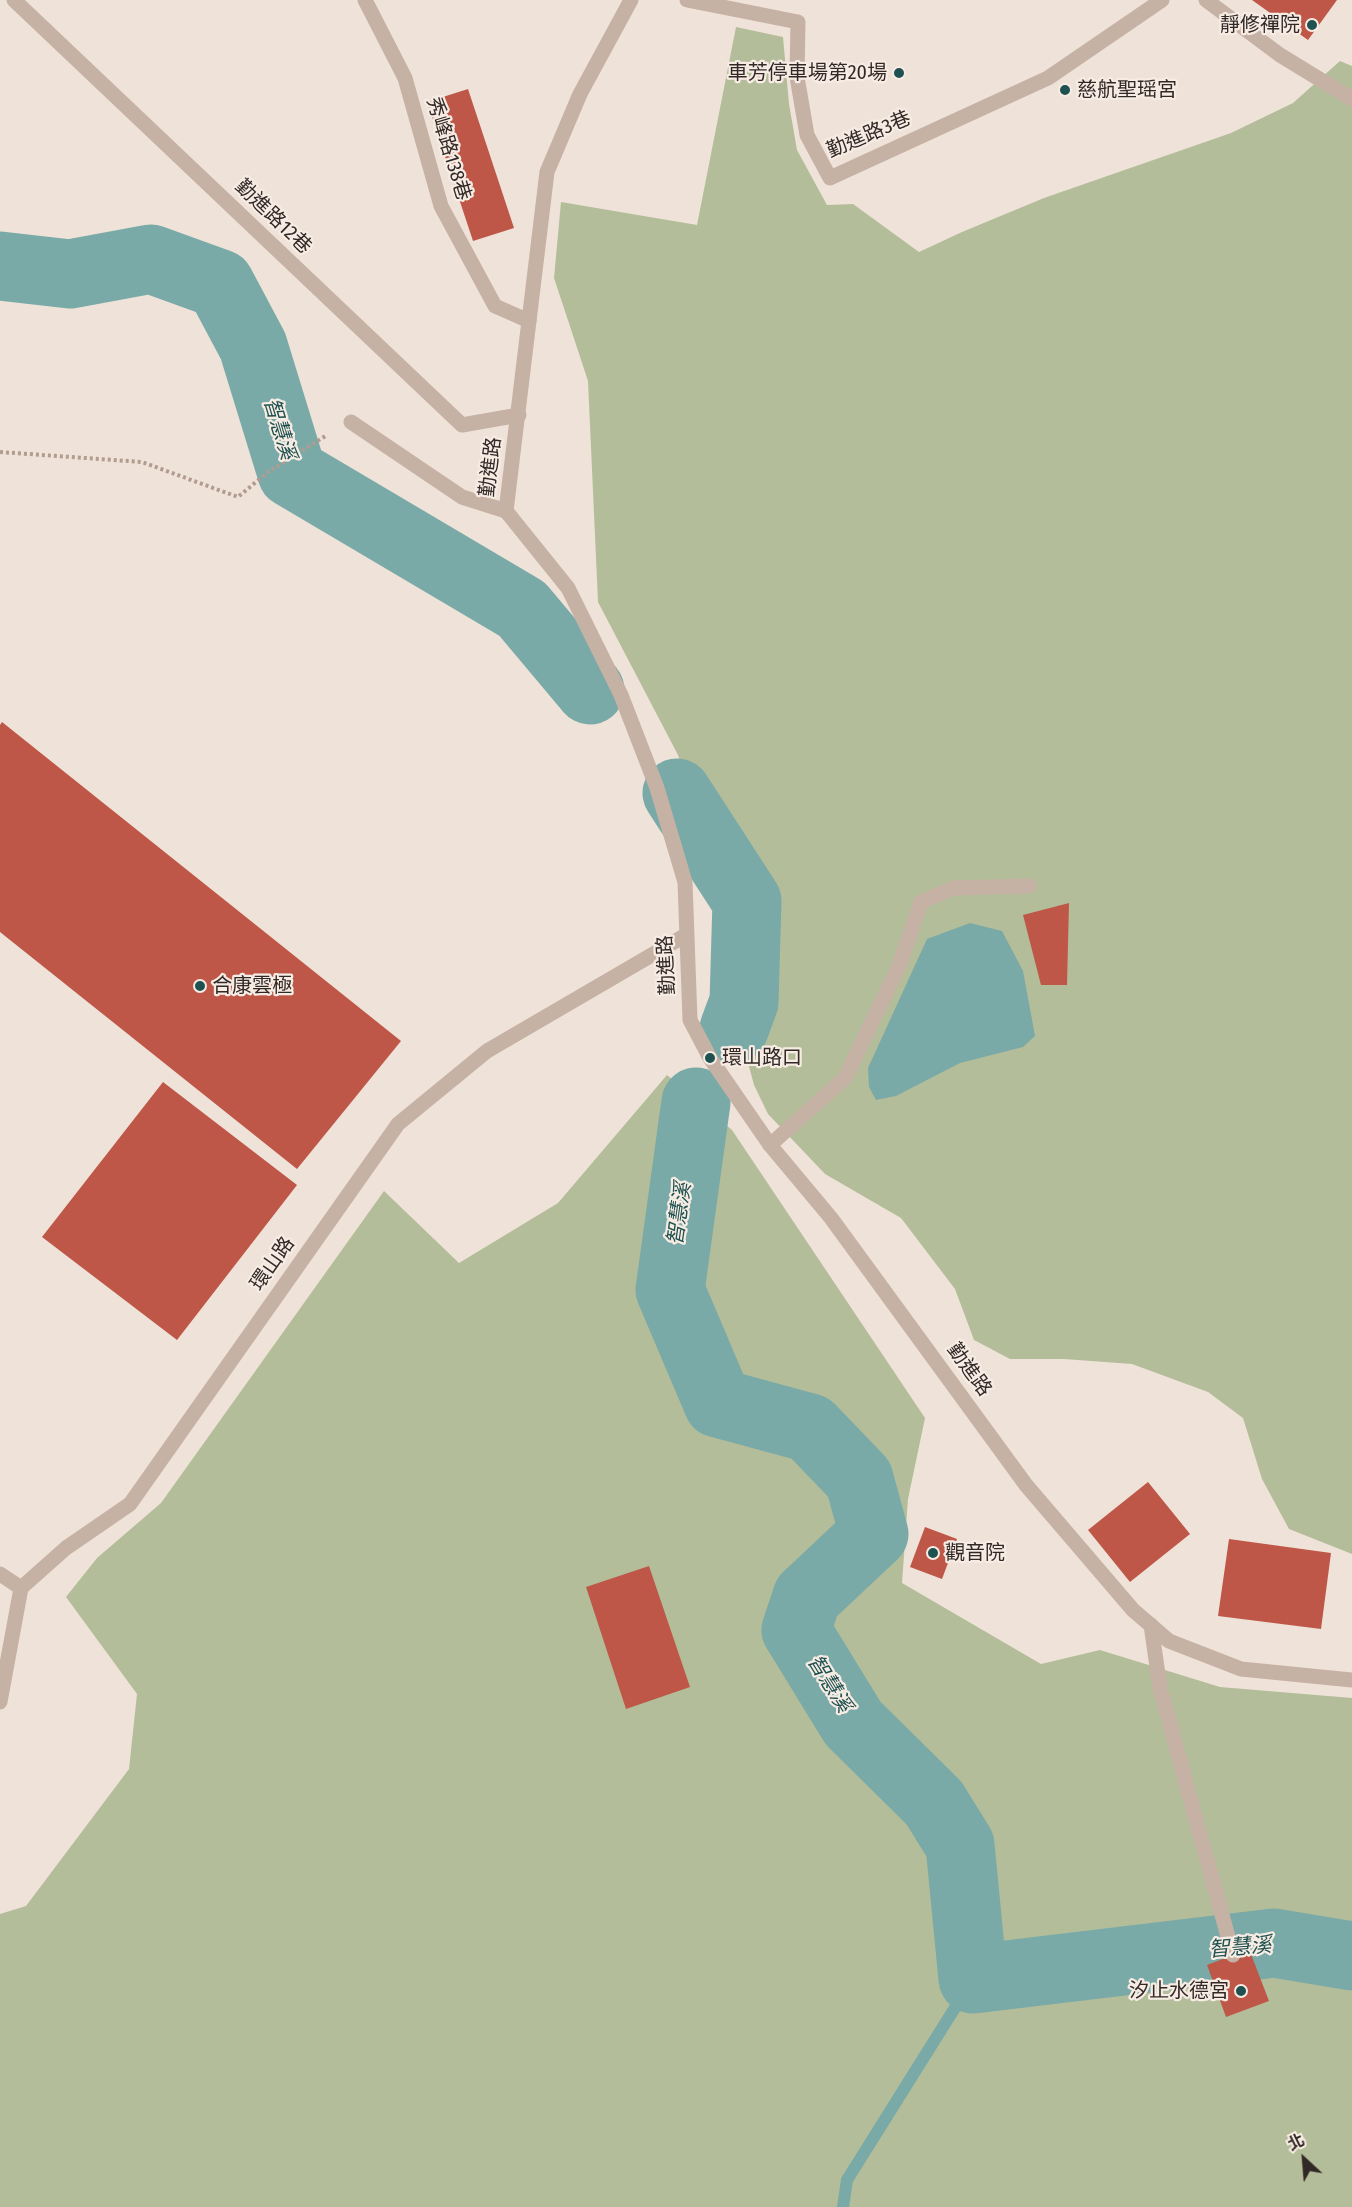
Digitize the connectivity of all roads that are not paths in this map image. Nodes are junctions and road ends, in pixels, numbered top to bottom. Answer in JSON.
{"nodes":[{"id":1,"x":14,"y":0,"type":"edge"},
{"id":2,"x":365,"y":0,"type":"edge"},
{"id":3,"x":631,"y":0,"type":"edge"},
{"id":4,"x":687,"y":0,"type":"edge"},
{"id":5,"x":1162,"y":0,"type":"edge"},
{"id":6,"x":1206,"y":0,"type":"edge"},
{"id":7,"x":1352,"y":99,"type":"edge"},
{"id":8,"x":529,"y":321,"type":"junction"},
{"id":9,"x":519,"y":415,"type":"junction"},
{"id":10,"x":351,"y":422,"type":"road end"},
{"id":11,"x":506,"y":511,"type":"junction"},
{"id":12,"x":1029,"y":886,"type":"dead end"},
{"id":13,"x":686,"y":935,"type":"junction"},
{"id":14,"x":770,"y":1145,"type":"junction"},
{"id":15,"x":0,"y":1574,"type":"edge"},
{"id":16,"x":21,"y":1588,"type":"junction"},
{"id":17,"x":1151,"y":1626,"type":"junction"},
{"id":18,"x":1352,"y":1680,"type":"edge"},
{"id":19,"x":0,"y":1702,"type":"edge"},
{"id":20,"x":1233,"y":1955,"type":"dead end"}],
"edges":[{"from":1,"to":9,"type":"street","name":"勤進路12巷"},
{"from":2,"to":8,"type":"street","name":"秀峰路138巷"},
{"from":3,"to":8,"type":"street","name":"勤進路"},
{"from":4,"to":5,"type":"street","name":"勤進路3巷"},
{"from":6,"to":7,"type":"street"},
{"from":8,"to":9,"type":"street","name":"勤進路"},
{"from":9,"to":11,"type":"street","name":"勤進路"},
{"from":10,"to":11,"type":"street"},
{"from":11,"to":13,"type":"street","name":"勤進路"},
{"from":12,"to":14,"type":"street"},
{"from":13,"to":14,"type":"street","name":"勤進路"},
{"from":13,"to":16,"type":"street","name":"環山路"},
{"from":14,"to":17,"type":"street","name":"勤進路"},
{"from":15,"to":16,"type":"street"},
{"from":16,"to":19,"type":"street"},
{"from":17,"to":18,"type":"street","name":"勤進路"},
{"from":17,"to":20,"type":"street"}]}
